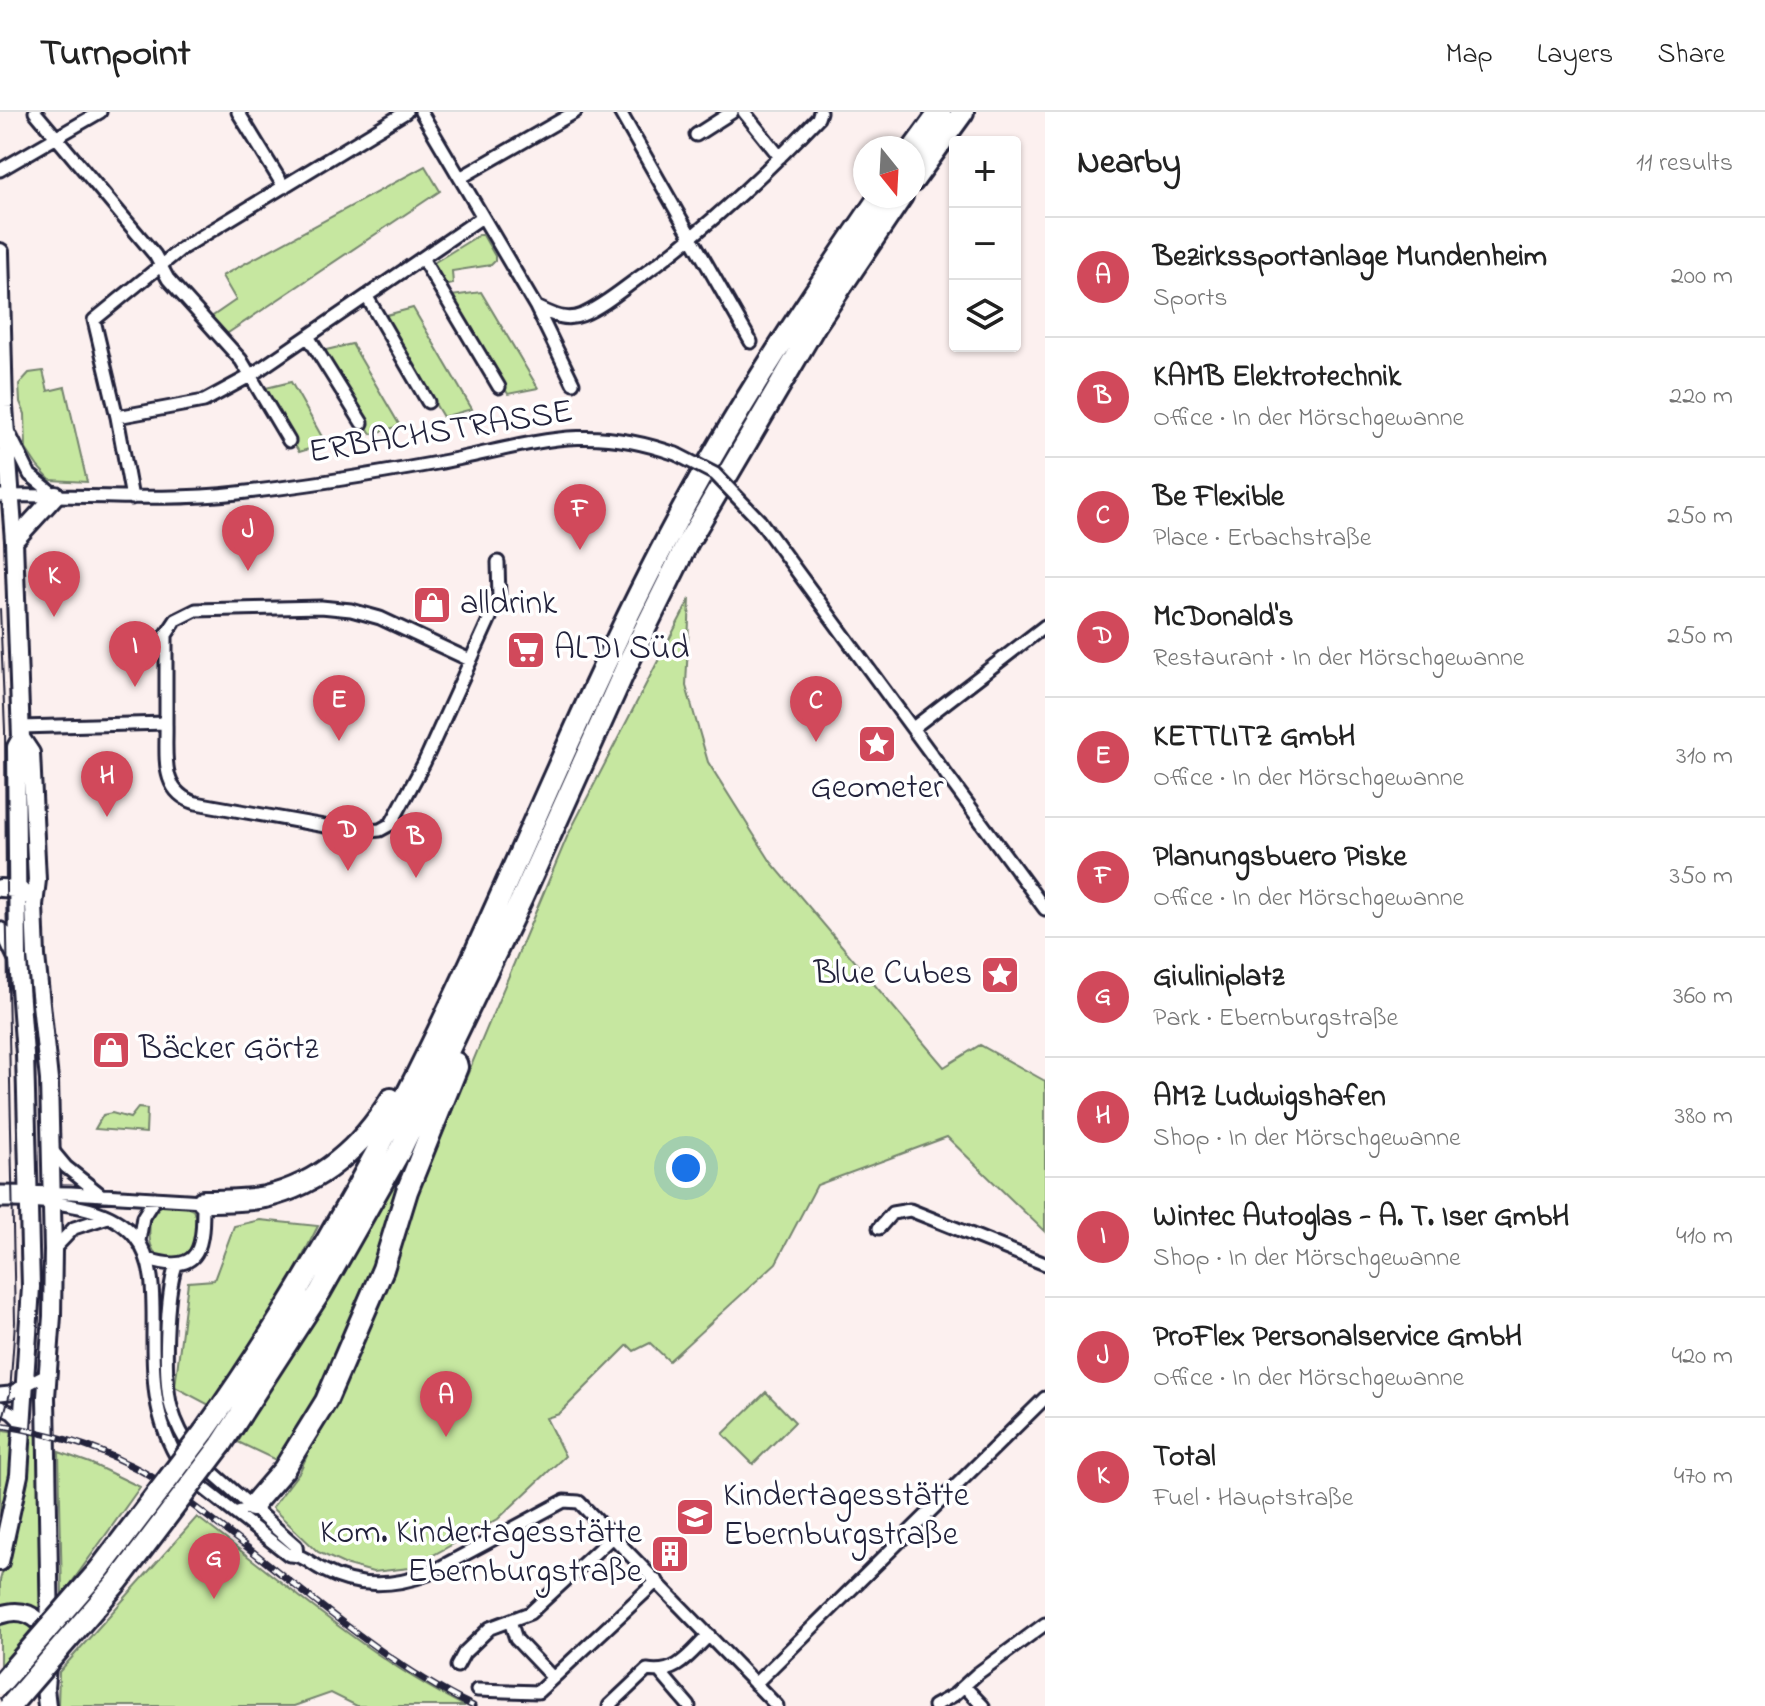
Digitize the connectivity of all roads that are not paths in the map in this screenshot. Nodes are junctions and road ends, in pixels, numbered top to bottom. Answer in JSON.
{"nodes":[{"id":1,"x":35,"y":112,"type":"edge"},
{"id":2,"x":100,"y":112,"type":"edge"},
{"id":3,"x":238,"y":112,"type":"edge"},
{"id":4,"x":406,"y":112,"type":"edge"},
{"id":5,"x":421,"y":112,"type":"edge"},
{"id":6,"x":575,"y":112,"type":"edge"},
{"id":7,"x":620,"y":112,"type":"edge"},
{"id":8,"x":732,"y":112,"type":"edge"},
{"id":9,"x":744,"y":112,"type":"edge"},
{"id":10,"x":820,"y":112,"type":"edge"},
{"id":11,"x":940,"y":112,"type":"edge"},
{"id":12,"x":963,"y":112,"type":"edge"},
{"id":13,"x":696,"y":135,"type":"dead end"},
{"id":14,"x":922,"y":136,"type":"edge"},
{"id":15,"x":56,"y":138,"type":"junction"},
{"id":16,"x":780,"y":157,"type":"junction"},
{"id":17,"x":925,"y":164,"type":"edge"},
{"id":18,"x":0,"y":170,"type":"edge"},
{"id":19,"x":460,"y":178,"type":"junction"},
{"id":20,"x":284,"y":187,"type":"junction"},
{"id":21,"x":872,"y":208,"type":"edge"},
{"id":22,"x":894,"y":208,"type":"edge"},
{"id":23,"x":482,"y":217,"type":"junction"},
{"id":24,"x":693,"y":238,"type":"junction"},
{"id":25,"x":0,"y":252,"type":"edge"},
{"id":26,"x":422,"y":258,"type":"junction"},
{"id":27,"x":160,"y":264,"type":"junction"},
{"id":28,"x":0,"y":268,"type":"edge"},
{"id":29,"x":367,"y":297,"type":"junction"},
{"id":30,"x":536,"y":307,"type":"junction"},
{"id":31,"x":309,"y":338,"type":"junction"},
{"id":32,"x":751,"y":342,"type":"dead end"},
{"id":33,"x":250,"y":376,"type":"junction"},
{"id":34,"x":573,"y":383,"type":"dead end"},
{"id":35,"x":499,"y":387,"type":"dead end"},
{"id":36,"x":428,"y":402,"type":"dead end"},
{"id":37,"x":117,"y":417,"type":"junction"},
{"id":38,"x":362,"y":423,"type":"dead end"},
{"id":39,"x":6,"y":427,"type":"junction"},
{"id":40,"x":289,"y":441,"type":"dead end"},
{"id":41,"x":56,"y":495,"type":"junction"},
{"id":42,"x":6,"y":496,"type":"edge"},
{"id":43,"x":132,"y":498,"type":"junction"},
{"id":44,"x":14,"y":541,"type":"junction"},
{"id":45,"x":498,"y":562,"type":"dead end"},
{"id":46,"x":1045,"y":626,"type":"edge"},
{"id":47,"x":470,"y":660,"type":"junction"},
{"id":48,"x":166,"y":723,"type":"junction"},
{"id":49,"x":913,"y":728,"type":"junction"},
{"id":50,"x":21,"y":732,"type":"junction"},
{"id":51,"x":0,"y":888,"type":"edge"},
{"id":52,"x":24,"y":900,"type":"junction"},
{"id":53,"x":0,"y":904,"type":"edge"},
{"id":54,"x":1045,"y":909,"type":"edge"},
{"id":55,"x":0,"y":931,"type":"edge"},
{"id":56,"x":18,"y":961,"type":"junction"},
{"id":57,"x":453,"y":1045,"type":"junction"},
{"id":58,"x":429,"y":1048,"type":"junction"},
{"id":59,"x":51,"y":1149,"type":"junction"},
{"id":60,"x":0,"y":1192,"type":"edge"},
{"id":61,"x":101,"y":1194,"type":"junction"},
{"id":62,"x":30,"y":1196,"type":"junction"},
{"id":63,"x":52,"y":1198,"type":"junction"},
{"id":64,"x":155,"y":1198,"type":"junction"},
{"id":65,"x":0,"y":1201,"type":"edge"},
{"id":66,"x":203,"y":1201,"type":"junction"},
{"id":67,"x":108,"y":1217,"type":"junction"},
{"id":68,"x":879,"y":1228,"type":"dead end"},
{"id":69,"x":139,"y":1241,"type":"junction"},
{"id":70,"x":53,"y":1250,"type":"junction"},
{"id":71,"x":148,"y":1259,"type":"junction"},
{"id":72,"x":1045,"y":1264,"type":"edge"},
{"id":73,"x":176,"y":1265,"type":"junction"},
{"id":74,"x":47,"y":1374,"type":"junction"},
{"id":75,"x":26,"y":1384,"type":"junction"},
{"id":76,"x":0,"y":1394,"type":"edge"},
{"id":77,"x":1045,"y":1398,"type":"edge"},
{"id":78,"x":0,"y":1407,"type":"edge"},
{"id":79,"x":24,"y":1425,"type":"junction"},
{"id":80,"x":244,"y":1510,"type":"junction"},
{"id":81,"x":613,"y":1536,"type":"junction"},
{"id":82,"x":297,"y":1555,"type":"junction"},
{"id":83,"x":0,"y":1562,"type":"edge"},
{"id":84,"x":657,"y":1581,"type":"junction"},
{"id":85,"x":0,"y":1615,"type":"edge"},
{"id":86,"x":510,"y":1621,"type":"junction"},
{"id":87,"x":1045,"y":1624,"type":"edge"},
{"id":88,"x":50,"y":1633,"type":"junction"},
{"id":89,"x":709,"y":1635,"type":"junction"},
{"id":90,"x":457,"y":1666,"type":"dead end"},
{"id":91,"x":660,"y":1672,"type":"junction"},
{"id":92,"x":553,"y":1678,"type":"junction"},
{"id":93,"x":0,"y":1684,"type":"edge"},
{"id":94,"x":755,"y":1684,"type":"junction"},
{"id":95,"x":964,"y":1686,"type":"junction"},
{"id":96,"x":45,"y":1688,"type":"junction"},
{"id":97,"x":477,"y":1690,"type":"dead end"},
{"id":98,"x":10,"y":1706,"type":"edge"},
{"id":99,"x":38,"y":1706,"type":"edge"},
{"id":100,"x":47,"y":1706,"type":"edge"},
{"id":101,"x":609,"y":1706,"type":"edge"},
{"id":102,"x":689,"y":1706,"type":"edge"},
{"id":103,"x":777,"y":1706,"type":"edge"},
{"id":104,"x":934,"y":1706,"type":"edge"},
{"id":105,"x":983,"y":1706,"type":"edge"}],
"edges":[{"from":1,"to":15,"type":"street"},
{"from":2,"to":15,"type":"street"},
{"from":3,"to":20,"type":"street"},
{"from":4,"to":20,"type":"street"},
{"from":5,"to":19,"type":"street"},
{"from":6,"to":19,"type":"street"},
{"from":7,"to":24,"type":"street"},
{"from":8,"to":13,"type":"street"},
{"from":9,"to":16,"type":"street"},
{"from":10,"to":16,"type":"street"},
{"from":11,"to":14,"type":"highway"},
{"from":12,"to":17,"type":"highway"},
{"from":15,"to":18,"type":"street"},
{"from":15,"to":27,"type":"street"},
{"from":16,"to":24,"type":"street"},
{"from":19,"to":23,"type":"street"},
{"from":20,"to":27,"type":"street"},
{"from":21,"to":58,"type":"highway"},
{"from":22,"to":57,"type":"highway"},
{"from":23,"to":26,"type":"street"},
{"from":23,"to":30,"type":"street"},
{"from":24,"to":30,"type":"street"},
{"from":24,"to":32,"type":"street"},
{"from":25,"to":28,"type":"main road"},
{"from":26,"to":29,"type":"street"},
{"from":26,"to":35,"type":"street"},
{"from":27,"to":33,"type":"street"},
{"from":27,"to":37,"type":"street"},
{"from":28,"to":39,"type":"main road"},
{"from":29,"to":31,"type":"street"},
{"from":29,"to":36,"type":"street"},
{"from":30,"to":34,"type":"street"},
{"from":31,"to":33,"type":"street"},
{"from":31,"to":38,"type":"street"},
{"from":33,"to":37,"type":"street"},
{"from":33,"to":40,"type":"street"},
{"from":37,"to":43,"type":"street"},
{"from":39,"to":41,"type":"street"},
{"from":39,"to":42,"type":"main road"},
{"from":41,"to":42,"type":"street","name":"ERBACHSTRASSE"},
{"from":41,"to":43,"type":"street","name":"ERBACHSTRASSE"},
{"from":41,"to":44,"type":"main road"},
{"from":42,"to":44,"type":"main road"},
{"from":43,"to":49,"type":"street","name":"ERBACHSTRASSE","bridge":true},
{"from":44,"to":50,"type":"main road"},
{"from":45,"to":47,"type":"street"},
{"from":46,"to":49,"type":"street"},
{"from":47,"to":48,"type":"street"},
{"from":47,"to":48,"type":"street"},
{"from":48,"to":50,"type":"street"},
{"from":49,"to":54,"type":"street","name":"ERBACHSTRASSE"},
{"from":50,"to":52,"type":"main road"},
{"from":50,"to":52,"type":"main road"},
{"from":51,"to":52,"type":"main road"},
{"from":52,"to":53,"type":"main road"},
{"from":52,"to":56,"type":"main road"},
{"from":52,"to":59,"type":"main road"},
{"from":55,"to":56,"type":"main road"},
{"from":56,"to":62,"type":"main road"},
{"from":57,"to":80,"type":"highway"},
{"from":57,"to":98,"type":"highway","bridge":true},
{"from":58,"to":66,"type":"highway"},
{"from":58,"to":93,"type":"highway","bridge":true},
{"from":59,"to":61,"type":"street"},
{"from":59,"to":63,"type":"main road"},
{"from":60,"to":62,"type":"street"},
{"from":61,"to":63,"type":"street"},
{"from":61,"to":64,"type":"street"},
{"from":62,"to":63,"type":"street"},
{"from":62,"to":65,"type":"street"},
{"from":62,"to":75,"type":"main road"},
{"from":63,"to":67,"type":"street"},
{"from":63,"to":70,"type":"main road"},
{"from":64,"to":66,"type":"street"},
{"from":64,"to":69,"type":"street"},
{"from":66,"to":73,"type":"street"},
{"from":67,"to":69,"type":"street"},
{"from":67,"to":70,"type":"street"},
{"from":68,"to":72,"type":"street"},
{"from":69,"to":71,"type":"street"},
{"from":70,"to":74,"type":"main road"},
{"from":71,"to":73,"type":"street"},
{"from":71,"to":80,"type":"street"},
{"from":73,"to":80,"type":"street"},
{"from":74,"to":75,"type":"street"},
{"from":74,"to":88,"type":"main road"},
{"from":75,"to":76,"type":"street"},
{"from":75,"to":79,"type":"main road"},
{"from":77,"to":94,"type":"street"},
{"from":78,"to":79,"type":"street"},
{"from":79,"to":83,"type":"main road"},
{"from":80,"to":82,"type":"street"},
{"from":80,"to":82,"type":"street"},
{"from":81,"to":82,"type":"street"},
{"from":81,"to":84,"type":"street"},
{"from":81,"to":86,"type":"street"},
{"from":84,"to":89,"type":"street"},
{"from":84,"to":92,"type":"street"},
{"from":85,"to":88,"type":"main road"},
{"from":86,"to":90,"type":"street"},
{"from":86,"to":92,"type":"street"},
{"from":87,"to":95,"type":"street"},
{"from":88,"to":96,"type":"main road"},
{"from":89,"to":91,"type":"street"},
{"from":89,"to":94,"type":"street"},
{"from":91,"to":101,"type":"street"},
{"from":91,"to":102,"type":"street"},
{"from":92,"to":97,"type":"street"},
{"from":94,"to":103,"type":"street"},
{"from":95,"to":104,"type":"street"},
{"from":95,"to":105,"type":"street"},
{"from":96,"to":99,"type":"main road"},
{"from":96,"to":100,"type":"main road"}]}
